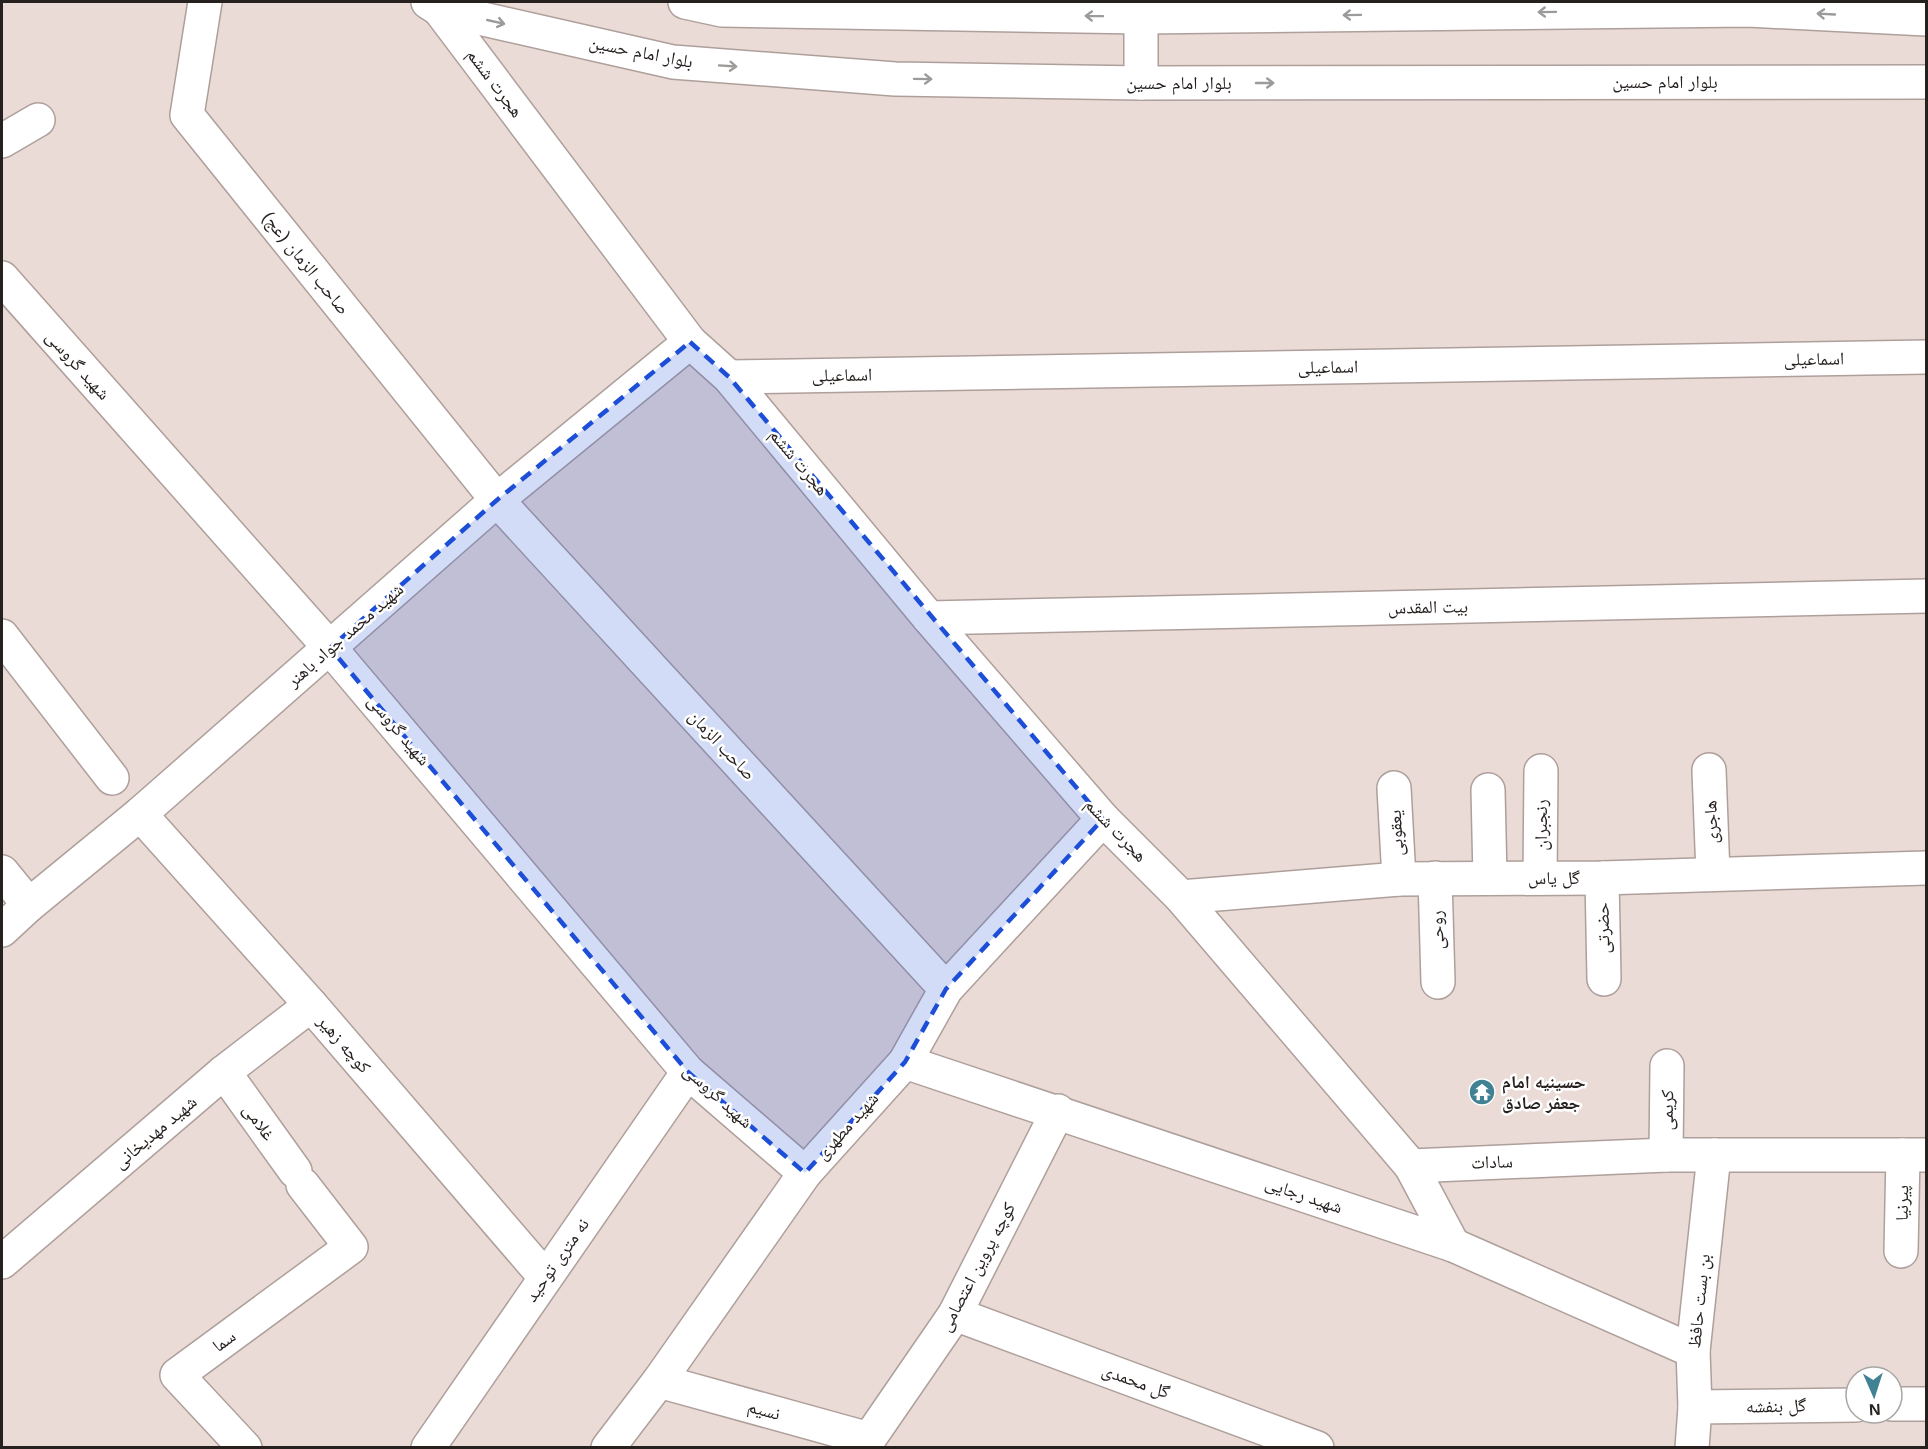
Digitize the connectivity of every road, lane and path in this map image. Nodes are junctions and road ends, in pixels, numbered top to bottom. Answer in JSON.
{"nodes":[{"id":1,"x":205,"y":2,"type":"edge"},
{"id":2,"x":685,"y":2,"type":"edge"},
{"id":3,"x":433,"y":5,"type":"edge"},
{"id":4,"x":1746,"y":6,"type":"edge"},
{"id":5,"x":1862,"y":9,"type":"edge"},
{"id":6,"x":1141,"y":17,"type":"junction"},
{"id":7,"x":1926,"y":19,"type":"edge"},
{"id":8,"x":1926,"y":81,"type":"edge"},
{"id":9,"x":1142,"y":83,"type":"junction"},
{"id":10,"x":38,"y":120,"type":"dead end"},
{"id":11,"x":2,"y":141,"type":"edge"},
{"id":12,"x":3,"y":283,"type":"edge"},
{"id":13,"x":690,"y":342,"type":"junction"},
{"id":14,"x":1926,"y":357,"type":"edge"},
{"id":15,"x":729,"y":377,"type":"junction"},
{"id":16,"x":497,"y":500,"type":"junction"},
{"id":17,"x":1926,"y":596,"type":"edge"},
{"id":18,"x":929,"y":618,"type":"junction"},
{"id":19,"x":3,"y":642,"type":"edge"},
{"id":20,"x":330,"y":648,"type":"junction"},
{"id":21,"x":1709,"y":770,"type":"dead end"},
{"id":22,"x":1541,"y":771,"type":"dead end"},
{"id":23,"x":112,"y":778,"type":"dead end"},
{"id":24,"x":1394,"y":788,"type":"dead end"},
{"id":25,"x":1488,"y":790,"type":"dead end"},
{"id":26,"x":140,"y":814,"type":"junction"},
{"id":27,"x":1103,"y":819,"type":"junction"},
{"id":28,"x":1926,"y":868,"type":"edge"},
{"id":29,"x":2,"y":872,"type":"edge"},
{"id":30,"x":1713,"y":874,"type":"junction"},
{"id":31,"x":1435,"y":878,"type":"junction"},
{"id":32,"x":1490,"y":878,"type":"junction"},
{"id":33,"x":1540,"y":878,"type":"junction"},
{"id":34,"x":1602,"y":878,"type":"junction"},
{"id":35,"x":1399,"y":879,"type":"junction"},
{"id":36,"x":1181,"y":897,"type":"junction"},
{"id":37,"x":29,"y":905,"type":"junction"},
{"id":38,"x":2,"y":930,"type":"edge"},
{"id":39,"x":1604,"y":979,"type":"dead end"},
{"id":40,"x":1438,"y":982,"type":"dead end"},
{"id":41,"x":946,"y":989,"type":"junction"},
{"id":42,"x":311,"y":1005,"type":"junction"},
{"id":43,"x":906,"y":1062,"type":"junction"},
{"id":44,"x":1667,"y":1066,"type":"dead end"},
{"id":45,"x":224,"y":1072,"type":"junction"},
{"id":46,"x":688,"y":1072,"type":"junction"},
{"id":47,"x":1058,"y":1112,"type":"junction"},
{"id":48,"x":1666,"y":1155,"type":"junction"},
{"id":49,"x":1714,"y":1155,"type":"junction"},
{"id":50,"x":1915,"y":1155,"type":"edge"},
{"id":51,"x":1411,"y":1166,"type":"junction"},
{"id":52,"x":805,"y":1173,"type":"junction"},
{"id":53,"x":1453,"y":1245,"type":"junction"},
{"id":54,"x":351,"y":1247,"type":"joint"},
{"id":55,"x":1901,"y":1251,"type":"dead end"},
{"id":56,"x":2,"y":1262,"type":"edge"},
{"id":57,"x":545,"y":1277,"type":"junction"},
{"id":58,"x":955,"y":1314,"type":"junction"},
{"id":59,"x":1693,"y":1351,"type":"junction"},
{"id":60,"x":659,"y":1381,"type":"junction"},
{"id":61,"x":1904,"y":1404,"type":"edge"},
{"id":62,"x":1926,"y":1404,"type":"edge"},
{"id":63,"x":1844,"y":1405,"type":"edge"},
{"id":64,"x":1695,"y":1407,"type":"junction"},
{"id":65,"x":867,"y":1443,"type":"edge"},
{"id":66,"x":245,"y":1448,"type":"edge"},
{"id":67,"x":428,"y":1448,"type":"edge"},
{"id":68,"x":608,"y":1448,"type":"edge"},
{"id":69,"x":1317,"y":1448,"type":"edge"},
{"id":70,"x":1692,"y":1448,"type":"edge"}],
"edges":[{"from":1,"to":16,"type":"street","name":"صاحب الزمان (عج)"},
{"from":6,"to":2,"type":"street","one_way":true},
{"from":3,"to":9,"type":"street","name":"بلوار امام حسین","one_way":true},
{"from":3,"to":13,"type":"street","name":"هجرت ششم"},
{"from":5,"to":4,"type":"street","one_way":true},
{"from":4,"to":6,"type":"street","one_way":true},
{"from":5,"to":7,"type":"street"},
{"from":6,"to":9,"type":"street"},
{"from":9,"to":8,"type":"street","name":"بلوار امام حسین","one_way":true},
{"from":10,"to":11,"type":"street"},
{"from":12,"to":20,"type":"street","name":"شهید گروسی"},
{"from":13,"to":15,"type":"street","name":"هجرت ششم"},
{"from":13,"to":16,"type":"street","name":"شهید محمد جواد باهنر"},
{"from":14,"to":15,"type":"street","name":"اسماعیلی"},
{"from":15,"to":18,"type":"street","name":"هجرت ششم"},
{"from":16,"to":20,"type":"street","name":"شهید محمد جواد باهنر"},
{"from":16,"to":41,"type":"street","name":"صاحب الزمان"},
{"from":17,"to":18,"type":"street","name":"بیت المقدس"},
{"from":18,"to":27,"type":"street","name":"هجرت ششم"},
{"from":19,"to":23,"type":"street"},
{"from":20,"to":26,"type":"street","name":"شهید محمد جواد باهنر"},
{"from":20,"to":46,"type":"street","name":"شهید گروسی"},
{"from":21,"to":30,"type":"street","name":"هاجری"},
{"from":22,"to":33,"type":"street","name":"رنجبران"},
{"from":24,"to":35,"type":"street","name":"یعقوبی"},
{"from":25,"to":32,"type":"street"},
{"from":26,"to":37,"type":"street","name":"شهید محمد جواد باهنر"},
{"from":26,"to":42,"type":"street","name":"کوچه زهیر"},
{"from":27,"to":36,"type":"street","name":"هجرت ششم"},
{"from":27,"to":41,"type":"street","name":"شهید مطهری"},
{"from":28,"to":30,"type":"street","name":"گل یاس"},
{"from":29,"to":37,"type":"street"},
{"from":30,"to":34,"type":"street","name":"گل یاس"},
{"from":31,"to":32,"type":"street","name":"گل یاس"},
{"from":31,"to":35,"type":"street","name":"گل یاس"},
{"from":31,"to":40,"type":"street","name":"روحی"},
{"from":32,"to":33,"type":"street","name":"گل یاس"},
{"from":33,"to":34,"type":"street","name":"گل یاس"},
{"from":34,"to":39,"type":"street","name":"حضرتی"},
{"from":35,"to":36,"type":"street","name":"گل یاس"},
{"from":36,"to":51,"type":"street"},
{"from":37,"to":38,"type":"street","name":"شهید محمد جواد باهنر"},
{"from":41,"to":43,"type":"street","name":"شهید مطهری"},
{"from":42,"to":45,"type":"street","name":"شهید مهدیخانی"},
{"from":42,"to":57,"type":"street","name":"کوچه زهیر"},
{"from":43,"to":47,"type":"street","name":"شهید رجایی"},
{"from":43,"to":52,"type":"street","name":"شهید مطهری"},
{"from":44,"to":48,"type":"street","name":"کریمی"},
{"from":45,"to":54,"type":"street","name":"غلامی"},
{"from":45,"to":56,"type":"street","name":"شهید مهدیخانی"},
{"from":46,"to":52,"type":"street","name":"شهید گروسی"},
{"from":46,"to":57,"type":"street","name":"نه متری توحید"},
{"from":47,"to":53,"type":"street","name":"شهید رجایی"},
{"from":47,"to":58,"type":"street","name":"کوچه پروین اعتصامی"},
{"from":48,"to":49,"type":"street","name":"سادات"},
{"from":48,"to":51,"type":"street","name":"سادات"},
{"from":49,"to":50,"type":"street","name":"سادات"},
{"from":49,"to":59,"type":"street","name":"بن بست حافظ"},
{"from":50,"to":55,"type":"street","name":"پیرنیا"},
{"from":51,"to":53,"type":"street"},
{"from":52,"to":60,"type":"street","name":"شهید مطهری"},
{"from":53,"to":59,"type":"street","name":"شهید رجایی"},
{"from":54,"to":66,"type":"street","name":"سما"},
{"from":57,"to":67,"type":"street","name":"نه متری توحید"},
{"from":58,"to":65,"type":"street","name":"کوچه پروین اعتصامی"},
{"from":58,"to":69,"type":"street","name":"گل محمدی"},
{"from":59,"to":64,"type":"street","name":"بن بست حافظ"},
{"from":60,"to":65,"type":"street","name":"نسیم"},
{"from":60,"to":68,"type":"street","name":"شهید مطهری"},
{"from":61,"to":62,"type":"street"},
{"from":63,"to":64,"type":"street","name":"گل بنفشه"},
{"from":64,"to":70,"type":"street","name":"بن بست حافظ"}]}
